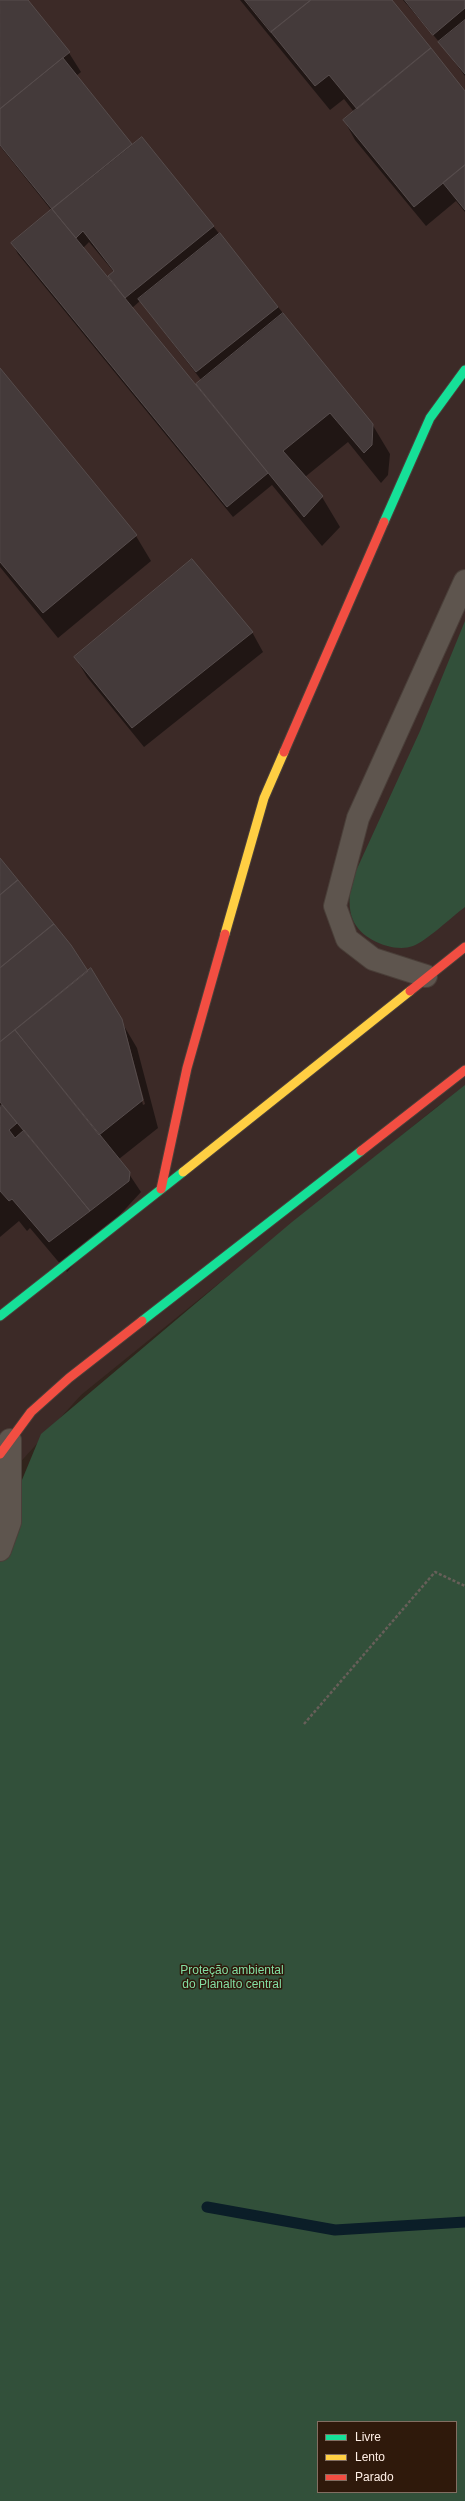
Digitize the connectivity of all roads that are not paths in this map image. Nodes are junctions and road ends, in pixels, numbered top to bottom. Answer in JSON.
{"nodes":[{"id":1,"x":465,"y":370,"type":"edge"},
{"id":2,"x":465,"y":581,"type":"edge"},
{"id":3,"x":465,"y":947,"type":"edge"},
{"id":4,"x":426,"y":976,"type":"junction"},
{"id":5,"x":465,"y":1070,"type":"edge"},
{"id":6,"x":161,"y":1190,"type":"junction"},
{"id":7,"x":0,"y":1316,"type":"edge"},
{"id":8,"x":5,"y":1447,"type":"edge"},
{"id":9,"x":0,"y":1550,"type":"edge"}],
"edges":[{"from":1,"to":6,"type":"street"},
{"from":2,"to":4,"type":"street"},
{"from":3,"to":4,"type":"street"},
{"from":4,"to":6,"type":"street"},
{"from":5,"to":8,"type":"street"},
{"from":6,"to":7,"type":"street"},
{"from":8,"to":9,"type":"street"}]}
